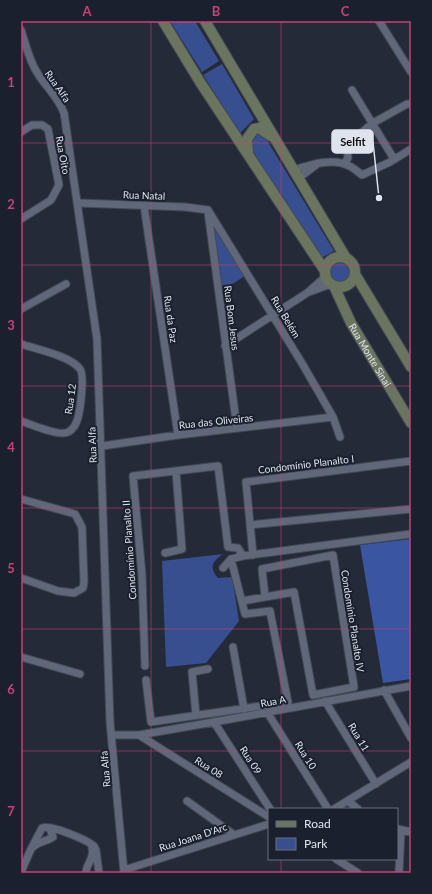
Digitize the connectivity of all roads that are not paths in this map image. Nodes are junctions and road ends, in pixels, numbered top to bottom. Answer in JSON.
{"nodes":[{"id":1,"x":163,"y":21,"type":"edge"},
{"id":2,"x":205,"y":21,"type":"edge"},
{"id":3,"x":378,"y":21,"type":"edge"},
{"id":4,"x":21,"y":30,"type":"edge"},
{"id":5,"x":411,"y":72,"type":"edge"},
{"id":6,"x":352,"y":90,"type":"dead end"},
{"id":7,"x":411,"y":104,"type":"edge"},
{"id":8,"x":373,"y":123,"type":"junction"},
{"id":9,"x":21,"y":132,"type":"edge"},
{"id":10,"x":276,"y":140,"type":"junction"},
{"id":11,"x":411,"y":149,"type":"edge"},
{"id":12,"x":248,"y":155,"type":"junction"},
{"id":13,"x":394,"y":159,"type":"junction"},
{"id":14,"x":344,"y":164,"type":"junction"},
{"id":15,"x":296,"y":174,"type":"junction"},
{"id":16,"x":79,"y":203,"type":"junction"},
{"id":17,"x":144,"y":206,"type":"junction"},
{"id":18,"x":208,"y":210,"type":"junction"},
{"id":19,"x":21,"y":219,"type":"edge"},
{"id":20,"x":346,"y":258,"type":"junction"},
{"id":21,"x":355,"y":274,"type":"junction"},
{"id":22,"x":329,"y":279,"type":"junction"},
{"id":23,"x":66,"y":284,"type":"dead end"},
{"id":24,"x":21,"y":309,"type":"edge"},
{"id":25,"x":273,"y":315,"type":"junction"},
{"id":26,"x":21,"y":344,"type":"edge"},
{"id":27,"x":225,"y":346,"type":"junction"},
{"id":28,"x":411,"y":367,"type":"edge"},
{"id":29,"x":333,"y":417,"type":"junction"},
{"id":30,"x":21,"y":420,"type":"edge"},
{"id":31,"x":411,"y":423,"type":"edge"},
{"id":32,"x":237,"y":428,"type":"junction"},
{"id":33,"x":178,"y":435,"type":"junction"},
{"id":34,"x":340,"y":437,"type":"dead end"},
{"id":35,"x":102,"y":446,"type":"junction"},
{"id":36,"x":411,"y":461,"type":"edge"},
{"id":37,"x":176,"y":471,"type":"junction"},
{"id":38,"x":21,"y":499,"type":"edge"},
{"id":39,"x":411,"y":508,"type":"edge"},
{"id":40,"x":250,"y":525,"type":"junction"},
{"id":41,"x":411,"y":534,"type":"edge"},
{"id":42,"x":165,"y":554,"type":"dead end"},
{"id":43,"x":253,"y":555,"type":"junction"},
{"id":44,"x":243,"y":556,"type":"junction"},
{"id":45,"x":231,"y":559,"type":"junction"},
{"id":46,"x":223,"y":568,"type":"dead end"},
{"id":47,"x":21,"y":578,"type":"edge"},
{"id":48,"x":266,"y":596,"type":"junction"},
{"id":49,"x":242,"y":601,"type":"junction"},
{"id":50,"x":233,"y":647,"type":"dead end"},
{"id":51,"x":21,"y":657,"type":"edge"},
{"id":52,"x":145,"y":666,"type":"dead end"},
{"id":53,"x":208,"y":669,"type":"dead end"},
{"id":54,"x":80,"y":674,"type":"dead end"},
{"id":55,"x":146,"y":680,"type":"dead end"},
{"id":56,"x":411,"y":686,"type":"edge"},
{"id":57,"x":384,"y":690,"type":"junction"},
{"id":58,"x":325,"y":701,"type":"junction"},
{"id":59,"x":244,"y":709,"type":"junction"},
{"id":60,"x":267,"y":712,"type":"junction"},
{"id":61,"x":196,"y":715,"type":"junction"},
{"id":62,"x":214,"y":722,"type":"junction"},
{"id":63,"x":112,"y":735,"type":"junction"},
{"id":64,"x":139,"y":735,"type":"junction"},
{"id":65,"x":411,"y":738,"type":"edge"},
{"id":66,"x":411,"y":762,"type":"edge"},
{"id":67,"x":376,"y":784,"type":"junction"},
{"id":68,"x":187,"y":801,"type":"dead end"},
{"id":69,"x":348,"y":801,"type":"junction"},
{"id":70,"x":269,"y":808,"type":"edge"},
{"id":71,"x":327,"y":808,"type":"edge"},
{"id":72,"x":336,"y":808,"type":"edge"},
{"id":73,"x":357,"y":808,"type":"edge"},
{"id":74,"x":268,"y":816,"type":"edge"},
{"id":75,"x":268,"y":824,"type":"edge"},
{"id":76,"x":50,"y":829,"type":"junction"},
{"id":77,"x":399,"y":830,"type":"edge"},
{"id":78,"x":66,"y":832,"type":"junction"},
{"id":79,"x":411,"y":832,"type":"edge"},
{"id":80,"x":233,"y":834,"type":"junction"},
{"id":81,"x":53,"y":837,"type":"junction"},
{"id":82,"x":82,"y":841,"type":"junction"},
{"id":83,"x":31,"y":849,"type":"junction"},
{"id":84,"x":337,"y":860,"type":"edge"},
{"id":85,"x":124,"y":871,"type":"edge"},
{"id":86,"x":347,"y":871,"type":"edge"},
{"id":87,"x":21,"y":872,"type":"edge"},
{"id":88,"x":86,"y":873,"type":"edge"},
{"id":89,"x":99,"y":873,"type":"edge"},
{"id":90,"x":358,"y":873,"type":"edge"},
{"id":91,"x":399,"y":873,"type":"edge"}],
"edges":[{"from":1,"to":12,"type":"main road","name":"Rua Monte Sinai"},
{"from":2,"to":10,"type":"main road"},
{"from":3,"to":5,"type":"street"},
{"from":4,"to":16,"type":"street","name":"Rua Alfa"},
{"from":6,"to":8,"type":"street"},
{"from":7,"to":8,"type":"street"},
{"from":8,"to":13,"type":"street"},
{"from":8,"to":14,"type":"street"},
{"from":9,"to":19,"type":"street","name":"Rua Oito"},
{"from":10,"to":12,"type":"main road"},
{"from":10,"to":15,"type":"main road"},
{"from":11,"to":13,"type":"street"},
{"from":12,"to":22,"type":"main road","name":"Rua Monte Sinai"},
{"from":13,"to":14,"type":"street"},
{"from":14,"to":15,"type":"street"},
{"from":15,"to":20,"type":"main road"},
{"from":16,"to":17,"type":"street","name":"Rua Natal"},
{"from":16,"to":35,"type":"street","name":"Rua Alfa"},
{"from":17,"to":18,"type":"street","name":"Rua Natal"},
{"from":17,"to":33,"type":"street","name":"Rua da Paz"},
{"from":18,"to":25,"type":"street","name":"Rua Belém"},
{"from":18,"to":27,"type":"street","name":"Rua Bom Jesus"},
{"from":20,"to":21,"type":"main road"},
{"from":20,"to":22,"type":"main road"},
{"from":21,"to":22,"type":"main road"},
{"from":21,"to":28,"type":"main road"},
{"from":22,"to":25,"type":"street"},
{"from":22,"to":31,"type":"main road","name":"Rua Monte Sinai"},
{"from":23,"to":24,"type":"street"},
{"from":25,"to":27,"type":"street"},
{"from":25,"to":29,"type":"street","name":"Rua Belém"},
{"from":26,"to":30,"type":"street","name":"Rua 12"},
{"from":27,"to":32,"type":"street","name":"Rua Bom Jesus"},
{"from":29,"to":32,"type":"street","name":"Rua das Oliveiras"},
{"from":29,"to":34,"type":"street","name":"Rua Belém"},
{"from":32,"to":33,"type":"street","name":"Rua das Oliveiras"},
{"from":33,"to":35,"type":"street","name":"Rua das Oliveiras"},
{"from":35,"to":63,"type":"street","name":"Rua Alfa"},
{"from":36,"to":40,"type":"street","name":"Condomínio Planalto I"},
{"from":37,"to":42,"type":"street"},
{"from":37,"to":44,"type":"street","name":"Condomínio Planalto II"},
{"from":37,"to":52,"type":"street","name":"Condomínio Planalto II"},
{"from":38,"to":47,"type":"street"},
{"from":39,"to":40,"type":"street"},
{"from":40,"to":43,"type":"street","name":"Condomínio Planalto I"},
{"from":41,"to":43,"type":"street"},
{"from":43,"to":44,"type":"street"},
{"from":44,"to":45,"type":"street"},
{"from":45,"to":46,"type":"street"},
{"from":45,"to":49,"type":"street"},
{"from":48,"to":48,"type":"street","name":"Condomínio Planalto IV"},
{"from":48,"to":49,"type":"street","name":"Condomínio Planalto IV"},
{"from":49,"to":59,"type":"street"},
{"from":50,"to":59,"type":"street"},
{"from":51,"to":54,"type":"street"},
{"from":53,"to":61,"type":"street"},
{"from":55,"to":61,"type":"street"},
{"from":56,"to":57,"type":"street","name":"Rua A"},
{"from":57,"to":58,"type":"street","name":"Rua A"},
{"from":57,"to":65,"type":"street"},
{"from":58,"to":60,"type":"street","name":"Rua A"},
{"from":58,"to":67,"type":"street","name":"Rua 11"},
{"from":59,"to":61,"type":"street"},
{"from":60,"to":62,"type":"street","name":"Rua A"},
{"from":60,"to":71,"type":"street","name":"Rua 10"},
{"from":62,"to":64,"type":"street","name":"Rua A"},
{"from":62,"to":70,"type":"street","name":"Rua 09"},
{"from":63,"to":64,"type":"street","name":"Rua A"},
{"from":63,"to":85,"type":"street","name":"Rua Alfa"},
{"from":64,"to":74,"type":"street","name":"Rua 08"},
{"from":66,"to":67,"type":"street"},
{"from":67,"to":69,"type":"street"},
{"from":68,"to":80,"type":"street"},
{"from":69,"to":72,"type":"street"},
{"from":69,"to":73,"type":"street"},
{"from":75,"to":80,"type":"street","name":"Rua Joana D'Arc"},
{"from":76,"to":78,"type":"street"},
{"from":76,"to":81,"type":"street"},
{"from":76,"to":83,"type":"street"},
{"from":77,"to":79,"type":"street"},
{"from":77,"to":91,"type":"street"},
{"from":78,"to":81,"type":"street"},
{"from":78,"to":82,"type":"street"},
{"from":80,"to":85,"type":"street","name":"Rua Joana D'Arc"},
{"from":81,"to":83,"type":"street"},
{"from":82,"to":88,"type":"street"},
{"from":82,"to":89,"type":"street"},
{"from":83,"to":87,"type":"street"},
{"from":84,"to":86,"type":"street"},
{"from":86,"to":90,"type":"street"}]}
